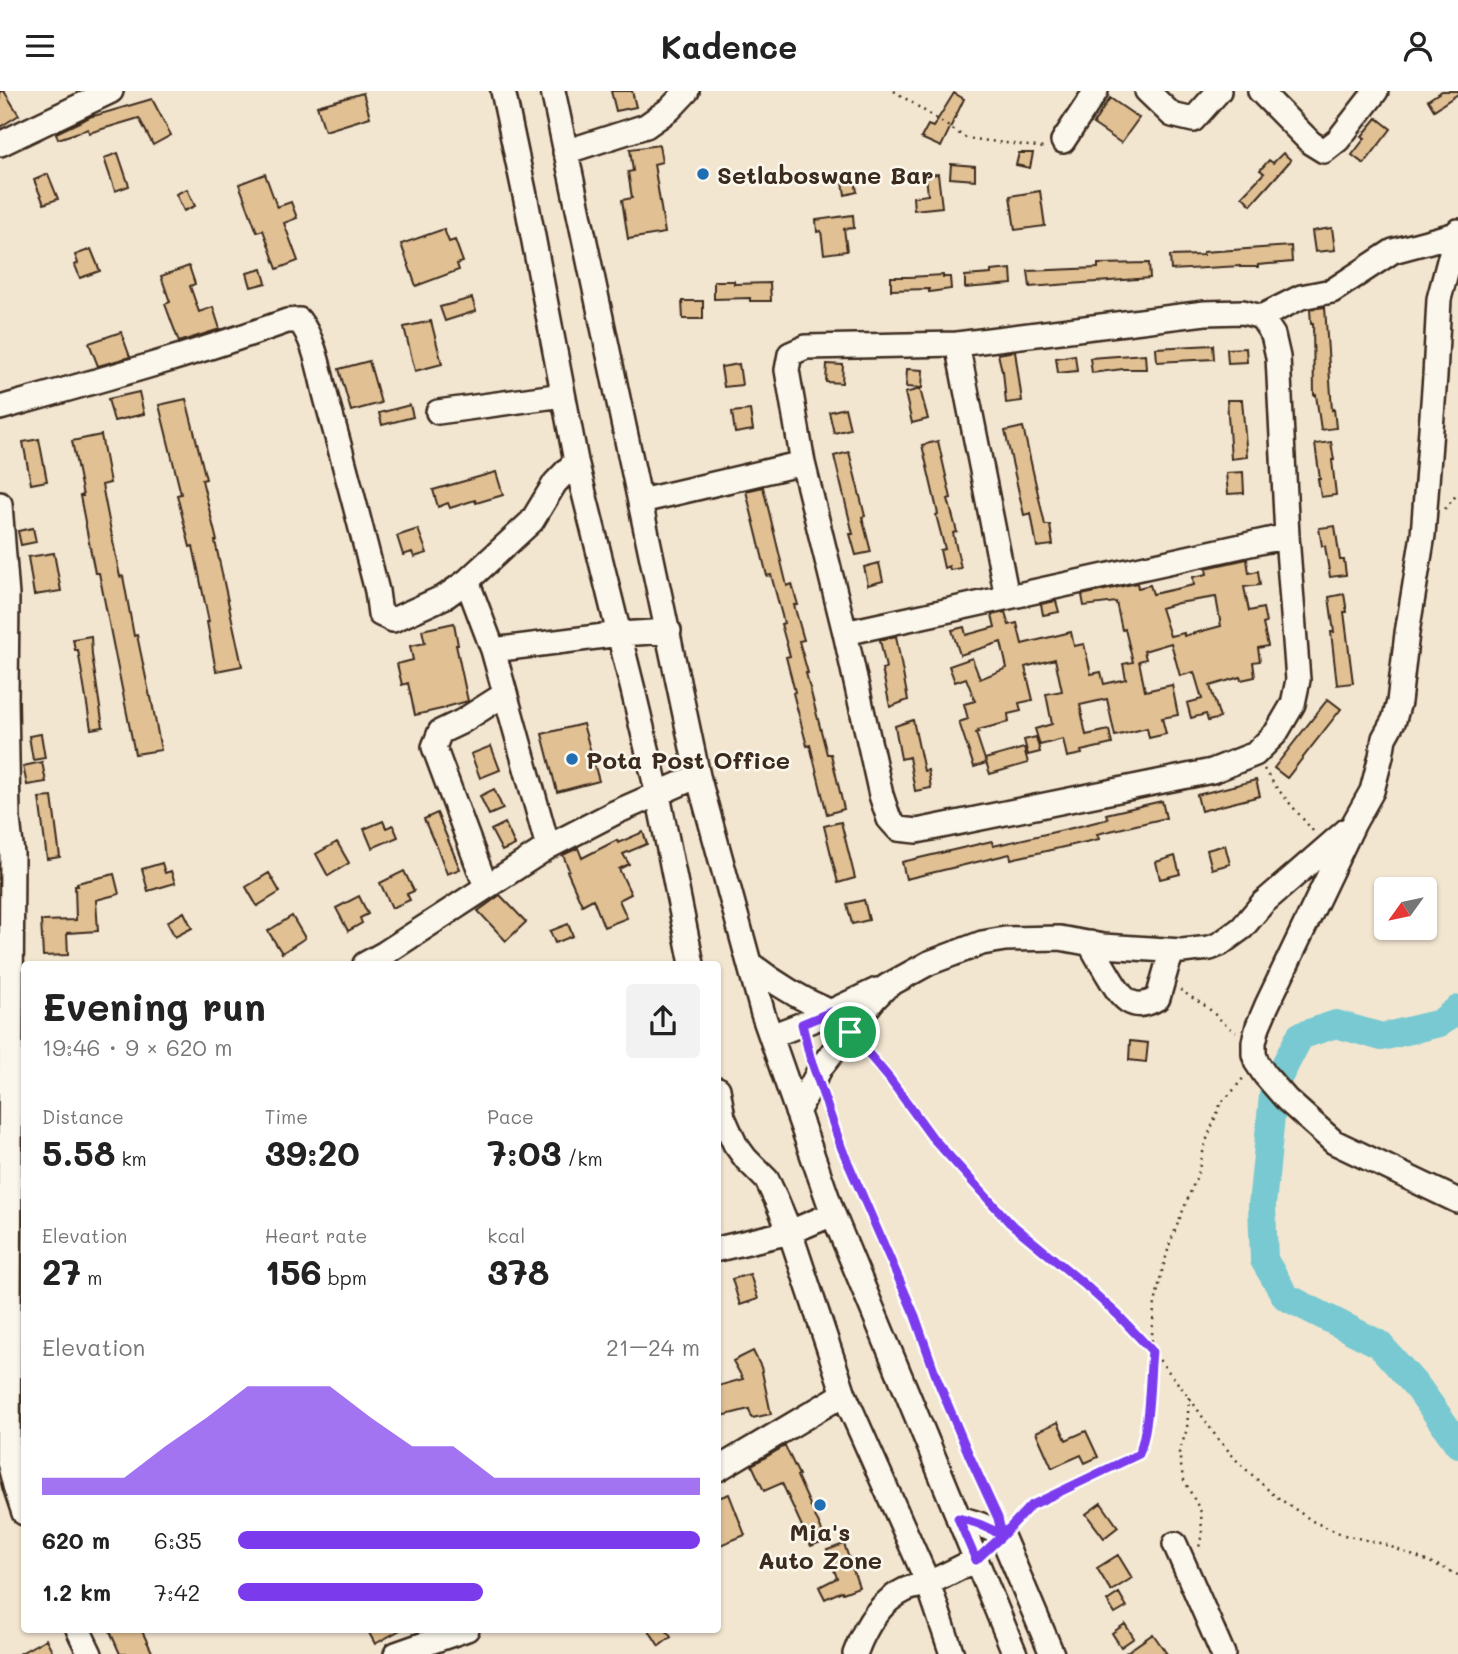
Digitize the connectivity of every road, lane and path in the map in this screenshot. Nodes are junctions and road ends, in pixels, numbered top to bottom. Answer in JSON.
{"nodes":[{"id":1,"x":111,"y":91,"type":"edge"},
{"id":2,"x":503,"y":91,"type":"edge"},
{"id":3,"x":553,"y":91,"type":"edge"},
{"id":4,"x":687,"y":91,"type":"edge"},
{"id":5,"x":894,"y":91,"type":"edge"},
{"id":6,"x":1096,"y":91,"type":"edge"},
{"id":7,"x":1147,"y":91,"type":"edge"},
{"id":8,"x":1219,"y":91,"type":"edge"},
{"id":9,"x":1261,"y":91,"type":"edge"},
{"id":10,"x":1376,"y":91,"type":"edge"},
{"id":11,"x":1063,"y":141,"type":"joint"},
{"id":12,"x":0,"y":144,"type":"edge"},
{"id":13,"x":565,"y":152,"type":"junction"},
{"id":14,"x":1457,"y":232,"type":"edge"},
{"id":15,"x":1261,"y":317,"type":"junction"},
{"id":16,"x":957,"y":344,"type":"junction"},
{"id":17,"x":564,"y":395,"type":"junction"},
{"id":18,"x":0,"y":408,"type":"edge"},
{"id":19,"x":438,"y":412,"type":"dead end"},
{"id":20,"x":576,"y":461,"type":"junction"},
{"id":21,"x":803,"y":463,"type":"junction"},
{"id":22,"x":641,"y":501,"type":"junction"},
{"id":23,"x":0,"y":504,"type":"edge"},
{"id":24,"x":1287,"y":536,"type":"junction"},
{"id":25,"x":467,"y":582,"type":"junction"},
{"id":26,"x":4,"y":597,"type":"edge"},
{"id":27,"x":1007,"y":597,"type":"junction"},
{"id":28,"x":668,"y":631,"type":"junction"},
{"id":29,"x":845,"y":633,"type":"junction"},
{"id":30,"x":620,"y":634,"type":"junction"},
{"id":31,"x":493,"y":650,"type":"junction"},
{"id":32,"x":505,"y":694,"type":"junction"},
{"id":33,"x":1255,"y":754,"type":"junction"},
{"id":34,"x":698,"y":776,"type":"junction"},
{"id":35,"x":658,"y":795,"type":"junction"},
{"id":36,"x":4,"y":819,"type":"edge"},
{"id":37,"x":1354,"y":823,"type":"junction"},
{"id":38,"x":548,"y":847,"type":"junction"},
{"id":39,"x":1326,"y":847,"type":"junction"},
{"id":40,"x":486,"y":887,"type":"junction"},
{"id":41,"x":1090,"y":943,"type":"junction"},
{"id":42,"x":1173,"y":951,"type":"junction"},
{"id":43,"x":370,"y":961,"type":"edge"},
{"id":44,"x":691,"y":961,"type":"edge"},
{"id":45,"x":750,"y":963,"type":"junction"},
{"id":46,"x":887,"y":986,"type":"junction"},
{"id":47,"x":831,"y":1012,"type":"junction"},
{"id":48,"x":850,"y":1032,"type":"junction"},
{"id":49,"x":771,"y":1036,"type":"junction"},
{"id":50,"x":1257,"y":1063,"type":"junction"},
{"id":51,"x":817,"y":1076,"type":"junction"},
{"id":52,"x":721,"y":1106,"type":"edge"},
{"id":53,"x":797,"y":1112,"type":"junction"},
{"id":54,"x":18,"y":1114,"type":"edge"},
{"id":55,"x":1458,"y":1201,"type":"edge"},
{"id":56,"x":833,"y":1215,"type":"junction"},
{"id":57,"x":790,"y":1232,"type":"junction"},
{"id":58,"x":721,"y":1248,"type":"edge"},
{"id":59,"x":1152,"y":1351,"type":"junction"},
{"id":60,"x":844,"y":1394,"type":"junction"},
{"id":61,"x":1189,"y":1397,"type":"junction"},
{"id":62,"x":4,"y":1459,"type":"edge"},
{"id":63,"x":721,"y":1467,"type":"edge"},
{"id":64,"x":21,"y":1504,"type":"edge"},
{"id":65,"x":958,"y":1518,"type":"junction"},
{"id":66,"x":1002,"y":1536,"type":"junction"},
{"id":67,"x":1175,"y":1544,"type":"dead end"},
{"id":68,"x":976,"y":1560,"type":"junction"},
{"id":69,"x":1458,"y":1575,"type":"edge"},
{"id":70,"x":1189,"y":1576,"type":"junction"},
{"id":71,"x":928,"y":1583,"type":"junction"},
{"id":72,"x":80,"y":1633,"type":"edge"},
{"id":73,"x":456,"y":1633,"type":"edge"},
{"id":74,"x":90,"y":1654,"type":"edge"},
{"id":75,"x":396,"y":1654,"type":"edge"},
{"id":76,"x":855,"y":1654,"type":"edge"},
{"id":77,"x":952,"y":1654,"type":"edge"},
{"id":78,"x":1015,"y":1654,"type":"edge"},
{"id":79,"x":1052,"y":1654,"type":"edge"},
{"id":80,"x":1223,"y":1654,"type":"edge"}],
"edges":[{"from":1,"to":12,"type":"street"},
{"from":2,"to":17,"type":"street"},
{"from":3,"to":13,"type":"street"},
{"from":4,"to":13,"type":"street"},
{"from":5,"to":11,"type":"path"},
{"from":6,"to":11,"type":"street"},
{"from":7,"to":8,"type":"street"},
{"from":9,"to":10,"type":"street"},
{"from":13,"to":22,"type":"street"},
{"from":14,"to":15,"type":"street"},
{"from":14,"to":37,"type":"street"},
{"from":15,"to":16,"type":"street"},
{"from":15,"to":24,"type":"street"},
{"from":16,"to":21,"type":"street"},
{"from":16,"to":27,"type":"street"},
{"from":17,"to":19,"type":"street"},
{"from":17,"to":20,"type":"street"},
{"from":18,"to":25,"type":"street"},
{"from":20,"to":25,"type":"street"},
{"from":20,"to":30,"type":"street"},
{"from":21,"to":22,"type":"street"},
{"from":21,"to":29,"type":"street"},
{"from":22,"to":28,"type":"street"},
{"from":23,"to":26,"type":"street"},
{"from":24,"to":27,"type":"street"},
{"from":24,"to":33,"type":"street"},
{"from":25,"to":31,"type":"street"},
{"from":26,"to":36,"type":"street"},
{"from":27,"to":29,"type":"street"},
{"from":28,"to":30,"type":"street"},
{"from":28,"to":34,"type":"street"},
{"from":29,"to":33,"type":"street"},
{"from":30,"to":31,"type":"street"},
{"from":30,"to":35,"type":"street"},
{"from":31,"to":32,"type":"street"},
{"from":32,"to":38,"type":"street"},
{"from":32,"to":40,"type":"street"},
{"from":33,"to":39,"type":"path"},
{"from":34,"to":35,"type":"street"},
{"from":34,"to":45,"type":"street"},
{"from":35,"to":38,"type":"street"},
{"from":35,"to":44,"type":"street"},
{"from":36,"to":54,"type":"street"},
{"from":37,"to":39,"type":"street"},
{"from":37,"to":50,"type":"street"},
{"from":38,"to":40,"type":"street"},
{"from":39,"to":42,"type":"street"},
{"from":40,"to":43,"type":"street"},
{"from":41,"to":42,"type":"street"},
{"from":41,"to":42,"type":"street"},
{"from":41,"to":46,"type":"street"},
{"from":45,"to":47,"type":"street"},
{"from":45,"to":49,"type":"street"},
{"from":46,"to":47,"type":"street"},
{"from":46,"to":48,"type":"street"},
{"from":47,"to":49,"type":"street"},
{"from":48,"to":51,"type":"street"},
{"from":48,"to":59,"type":"path"},
{"from":49,"to":53,"type":"street"},
{"from":50,"to":55,"type":"street"},
{"from":50,"to":59,"type":"path"},
{"from":51,"to":53,"type":"street"},
{"from":51,"to":66,"type":"path"},
{"from":52,"to":57,"type":"street"},
{"from":53,"to":56,"type":"street"},
{"from":54,"to":62,"type":"street"},
{"from":56,"to":57,"type":"street"},
{"from":56,"to":65,"type":"street"},
{"from":57,"to":58,"type":"street"},
{"from":57,"to":60,"type":"street"},
{"from":59,"to":61,"type":"path"},
{"from":59,"to":66,"type":"path"},
{"from":60,"to":63,"type":"street"},
{"from":60,"to":71,"type":"street"},
{"from":61,"to":69,"type":"path"},
{"from":61,"to":70,"type":"path"},
{"from":62,"to":64,"type":"street"},
{"from":65,"to":66,"type":"street"},
{"from":65,"to":68,"type":"street"},
{"from":66,"to":79,"type":"street"},
{"from":67,"to":70,"type":"street"},
{"from":68,"to":71,"type":"street"},
{"from":68,"to":78,"type":"street"},
{"from":70,"to":80,"type":"street"},
{"from":71,"to":76,"type":"street"},
{"from":71,"to":77,"type":"street"},
{"from":72,"to":74,"type":"street"},
{"from":73,"to":75,"type":"street"}]}
